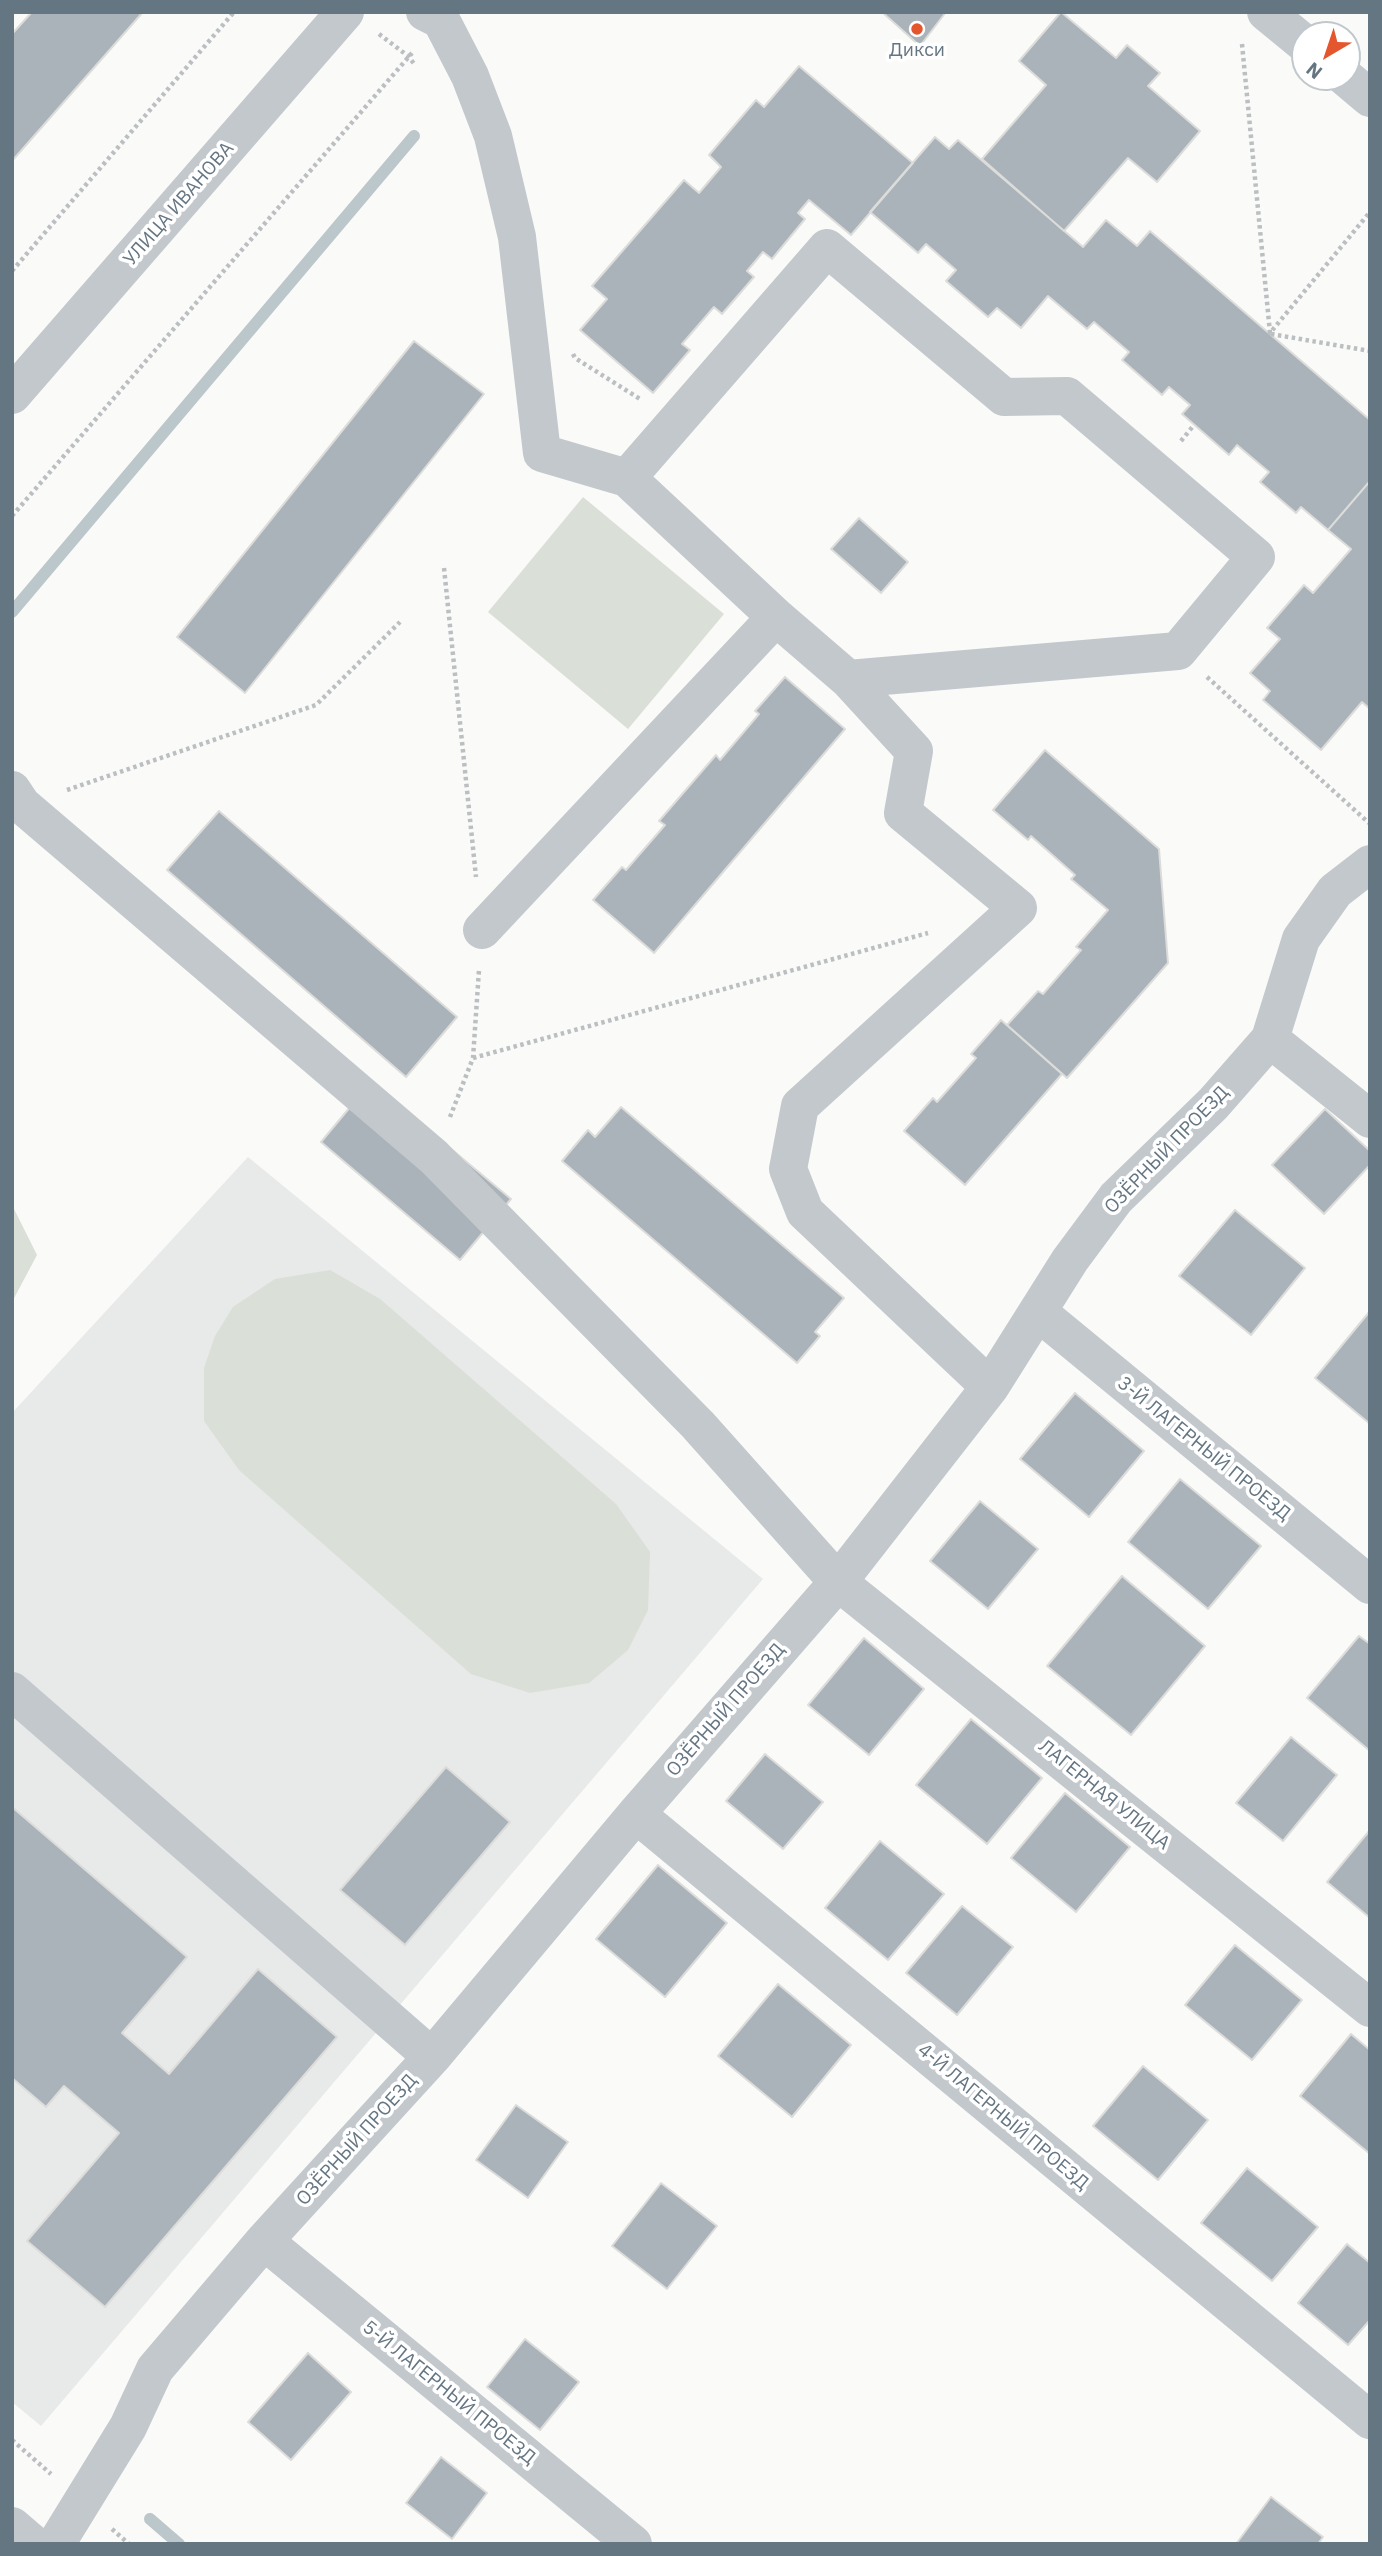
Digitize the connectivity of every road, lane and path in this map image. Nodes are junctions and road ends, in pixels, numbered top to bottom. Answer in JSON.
{"nodes":[{"id":1,"x":234,"y":12,"type":"edge"},
{"id":2,"x":345,"y":12,"type":"edge"},
{"id":3,"x":433,"y":16,"type":"edge"},
{"id":4,"x":1254,"y":26,"type":"edge"},
{"id":5,"x":1291,"y":39,"type":"edge"},
{"id":6,"x":1370,"y":212,"type":"edge"},
{"id":7,"x":12,"y":271,"type":"edge"},
{"id":8,"x":1270,"y":333,"type":"junction"},
{"id":9,"x":1370,"y":351,"type":"edge"},
{"id":10,"x":12,"y":396,"type":"edge"},
{"id":11,"x":627,"y":478,"type":"junction"},
{"id":12,"x":12,"y":516,"type":"edge"},
{"id":13,"x":444,"y":568,"type":"dead end"},
{"id":14,"x":776,"y":617,"type":"junction"},
{"id":15,"x":400,"y":622,"type":"dead end"},
{"id":16,"x":1178,"y":651,"type":"junction"},
{"id":17,"x":849,"y":678,"type":"junction"},
{"id":18,"x":17,"y":798,"type":"edge"},
{"id":19,"x":1370,"y":824,"type":"edge"},
{"id":20,"x":1370,"y":864,"type":"edge"},
{"id":21,"x":482,"y":930,"type":"junction"},
{"id":22,"x":938,"y":930,"type":"dead end"},
{"id":23,"x":1270,"y":1039,"type":"junction"},
{"id":24,"x":473,"y":1058,"type":"junction"},
{"id":25,"x":1370,"y":1119,"type":"edge"},
{"id":26,"x":434,"y":1157,"type":"junction"},
{"id":27,"x":1038,"y":1312,"type":"junction"},
{"id":28,"x":990,"y":1387,"type":"junction"},
{"id":29,"x":838,"y":1582,"type":"junction"},
{"id":30,"x":1370,"y":1585,"type":"edge"},
{"id":31,"x":12,"y":1691,"type":"edge"},
{"id":32,"x":636,"y":1814,"type":"junction"},
{"id":33,"x":1370,"y":2008,"type":"edge"},
{"id":34,"x":432,"y":2057,"type":"junction"},
{"id":35,"x":264,"y":2241,"type":"junction"},
{"id":36,"x":1370,"y":2420,"type":"edge"},
{"id":37,"x":12,"y":2526,"type":"edge"},
{"id":38,"x":33,"y":2544,"type":"edge"},
{"id":39,"x":56,"y":2544,"type":"edge"},
{"id":40,"x":633,"y":2544,"type":"edge"}],
"edges":[{"from":1,"to":7,"type":"path"},
{"from":2,"to":10,"type":"street","name":"УЛИЦА ИВАНОВА"},
{"from":3,"to":11,"type":"street"},
{"from":3,"to":12,"type":"path"},
{"from":4,"to":5,"type":"street"},
{"from":4,"to":8,"type":"path"},
{"from":6,"to":8,"type":"path"},
{"from":8,"to":9,"type":"path"},
{"from":11,"to":14,"type":"street"},
{"from":11,"to":16,"type":"street"},
{"from":13,"to":21,"type":"path"},
{"from":14,"to":17,"type":"street"},
{"from":14,"to":21,"type":"street"},
{"from":15,"to":18,"type":"path"},
{"from":16,"to":17,"type":"street"},
{"from":16,"to":19,"type":"path"},
{"from":17,"to":28,"type":"street"},
{"from":18,"to":26,"type":"street","name":"ЛАГЕРНАЯ УЛИЦА"},
{"from":20,"to":23,"type":"street","name":"ОЗЁРНЫЙ ПРОЕЗД"},
{"from":21,"to":24,"type":"path"},
{"from":22,"to":24,"type":"path"},
{"from":23,"to":25,"type":"street"},
{"from":23,"to":27,"type":"street","name":"ОЗЁРНЫЙ ПРОЕЗД"},
{"from":24,"to":26,"type":"path"},
{"from":26,"to":29,"type":"street","name":"ЛАГЕРНАЯ УЛИЦА"},
{"from":27,"to":28,"type":"street","name":"ОЗЁРНЫЙ ПРОЕЗД"},
{"from":27,"to":30,"type":"street","name":"3-Й ЛАГЕРНЫЙ ПРОЕЗД"},
{"from":28,"to":29,"type":"street","name":"ОЗЁРНЫЙ ПРОЕЗД"},
{"from":29,"to":32,"type":"street","name":"ОЗЁРНЫЙ ПРОЕЗД"},
{"from":29,"to":33,"type":"street","name":"ЛАГЕРНАЯ УЛИЦА"},
{"from":31,"to":34,"type":"street"},
{"from":32,"to":34,"type":"street","name":"ОЗЁРНЫЙ ПРОЕЗД"},
{"from":32,"to":36,"type":"street","name":"4-Й ЛАГЕРНЫЙ ПРОЕЗД"},
{"from":34,"to":35,"type":"street","name":"ОЗЁРНЫЙ ПРОЕЗД"},
{"from":35,"to":39,"type":"street","name":"ОЗЁРНЫЙ ПРОЕЗД"},
{"from":35,"to":40,"type":"street","name":"5-Й ЛАГЕРНЫЙ ПРОЕЗД"},
{"from":37,"to":38,"type":"street"}]}
